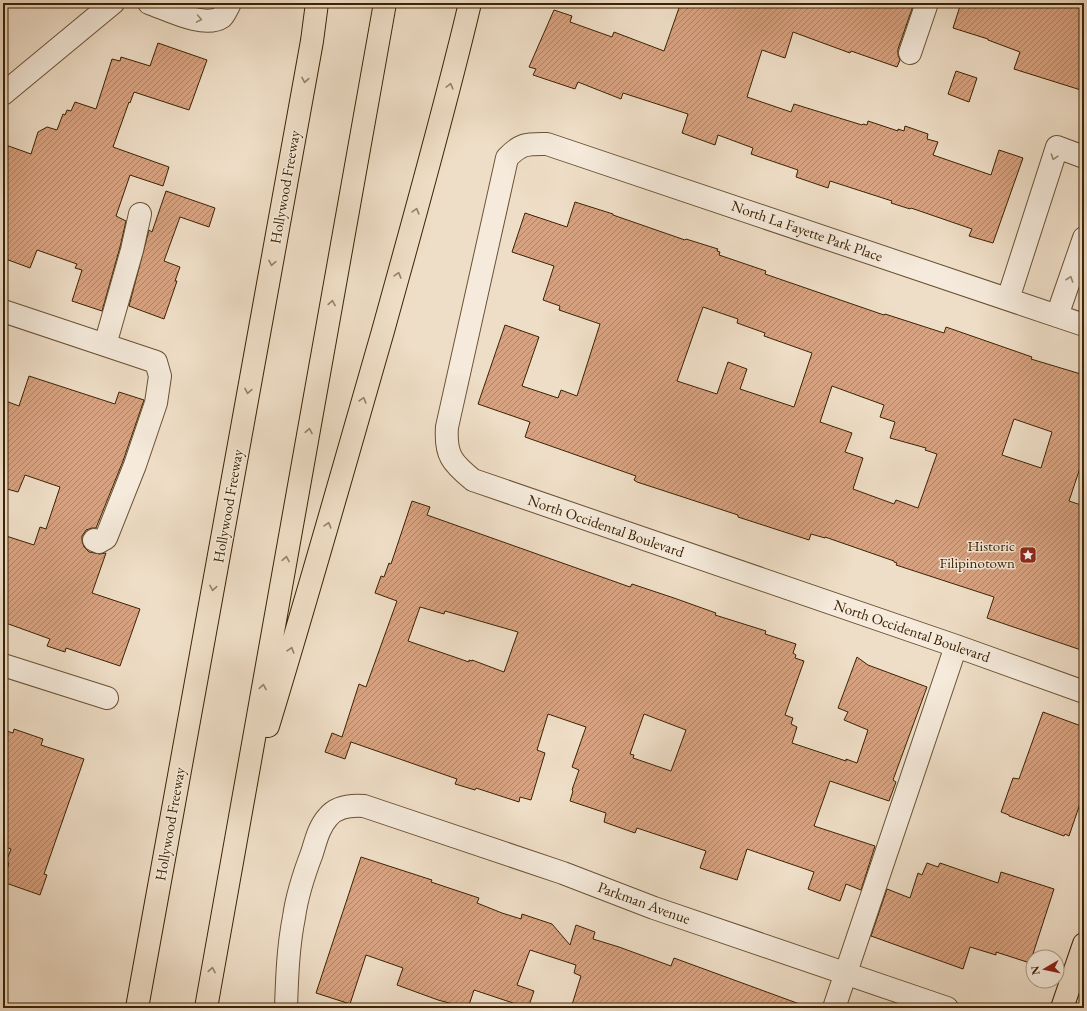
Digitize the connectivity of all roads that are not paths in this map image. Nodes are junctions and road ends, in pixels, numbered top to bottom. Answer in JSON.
{"nodes":[{"id":1,"x":113,"y":3,"type":"edge"},
{"id":2,"x":149,"y":3,"type":"edge"},
{"id":3,"x":230,"y":3,"type":"edge"},
{"id":4,"x":317,"y":3,"type":"edge"},
{"id":5,"x":385,"y":3,"type":"edge"},
{"id":6,"x":470,"y":3,"type":"edge"},
{"id":7,"x":927,"y":3,"type":"edge"},
{"id":8,"x":910,"y":53,"type":"dead end"},
{"id":9,"x":3,"y":94,"type":"edge"},
{"id":10,"x":529,"y":144,"type":"joint"},
{"id":11,"x":1084,"y":156,"type":"edge"},
{"id":12,"x":140,"y":214,"type":"dead end"},
{"id":13,"x":1084,"y":238,"type":"edge"},
{"id":14,"x":1008,"y":299,"type":"junction"},
{"id":15,"x":3,"y":311,"type":"edge"},
{"id":16,"x":1057,"y":316,"type":"junction"},
{"id":17,"x":1084,"y":325,"type":"edge"},
{"id":18,"x":105,"y":346,"type":"junction"},
{"id":19,"x":94,"y":540,"type":"dead end"},
{"id":20,"x":956,"y":646,"type":"junction"},
{"id":21,"x":3,"y":665,"type":"edge"},
{"id":22,"x":1084,"y":692,"type":"edge"},
{"id":23,"x":107,"y":698,"type":"dead end"},
{"id":24,"x":239,"y":821,"type":"junction"},
{"id":25,"x":1084,"y":944,"type":"edge"},
{"id":26,"x":845,"y":974,"type":"junction"},
{"id":27,"x":137,"y":1008,"type":"edge"},
{"id":28,"x":206,"y":1008,"type":"edge"},
{"id":29,"x":286,"y":1008,"type":"edge"},
{"id":30,"x":834,"y":1008,"type":"edge"},
{"id":31,"x":947,"y":1008,"type":"edge"},
{"id":32,"x":1062,"y":1008,"type":"edge"}],
"edges":[{"from":1,"to":9,"type":"street"},
{"from":2,"to":3,"type":"street","one_way":true},
{"from":4,"to":27,"type":"main road","name":"Hollywood Freeway","one_way":true},
{"from":24,"to":5,"type":"main road","one_way":true},
{"from":24,"to":6,"type":"main road","one_way":true},
{"from":7,"to":8,"type":"street"},
{"from":10,"to":14,"type":"street","name":"North La Fayette Park Place"},
{"from":10,"to":20,"type":"street","name":"North Occidental Boulevard"},
{"from":11,"to":14,"type":"street","one_way":true},
{"from":12,"to":18,"type":"street"},
{"from":16,"to":13,"type":"street","one_way":true},
{"from":14,"to":16,"type":"street","name":"North La Fayette Park Place"},
{"from":15,"to":18,"type":"street"},
{"from":16,"to":17,"type":"street","name":"North La Fayette Park Place"},
{"from":18,"to":19,"type":"street"},
{"from":20,"to":22,"type":"street","name":"North Occidental Boulevard"},
{"from":20,"to":26,"type":"street"},
{"from":21,"to":23,"type":"street"},
{"from":28,"to":24,"type":"main road","one_way":true},
{"from":25,"to":32,"type":"main road"},
{"from":26,"to":29,"type":"street","name":"Parkman Avenue"},
{"from":26,"to":30,"type":"street"},
{"from":26,"to":31,"type":"street","name":"Parkman Avenue"}]}
